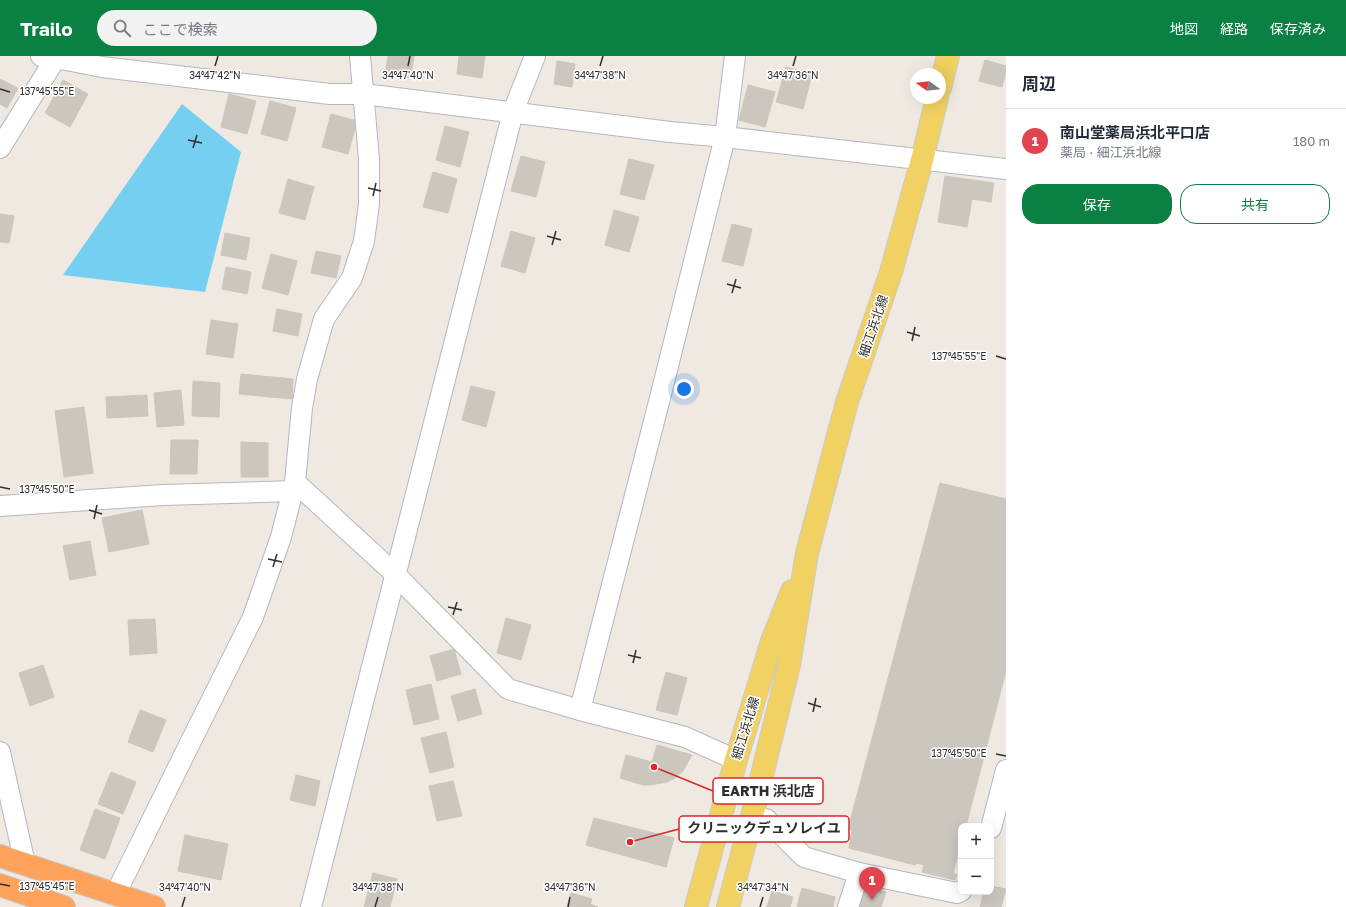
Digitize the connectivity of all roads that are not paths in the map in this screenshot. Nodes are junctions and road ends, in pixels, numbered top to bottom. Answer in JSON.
{"nodes":[{"id":1,"x":360,"y":56,"type":"edge"},
{"id":2,"x":535,"y":56,"type":"edge"},
{"id":3,"x":735,"y":56,"type":"edge"},
{"id":4,"x":948,"y":56,"type":"edge"},
{"id":5,"x":52,"y":57,"type":"edge"},
{"id":6,"x":945,"y":68,"type":"edge"},
{"id":7,"x":364,"y":94,"type":"junction"},
{"id":8,"x":936,"y":104,"type":"edge"},
{"id":9,"x":512,"y":112,"type":"junction"},
{"id":10,"x":725,"y":137,"type":"junction"},
{"id":11,"x":0,"y":148,"type":"edge"},
{"id":12,"x":922,"y":160,"type":"junction"},
{"id":13,"x":1006,"y":169,"type":"edge"},
{"id":14,"x":294,"y":486,"type":"junction"},
{"id":15,"x":0,"y":506,"type":"edge"},
{"id":16,"x":807,"y":553,"type":"junction"},
{"id":17,"x":395,"y":574,"type":"junction"},
{"id":18,"x":580,"y":710,"type":"junction"},
{"id":19,"x":0,"y":752,"type":"edge"},
{"id":20,"x":736,"y":760,"type":"junction"},
{"id":21,"x":1006,"y":770,"type":"edge"},
{"id":22,"x":752,"y":816,"type":"junction"},
{"id":23,"x":992,"y":823,"type":"edge"},
{"id":24,"x":0,"y":856,"type":"edge"},
{"id":25,"x":25,"y":864,"type":"junction"},
{"id":26,"x":859,"y":873,"type":"junction"},
{"id":27,"x":0,"y":885,"type":"edge"},
{"id":28,"x":958,"y":892,"type":"edge"},
{"id":29,"x":115,"y":895,"type":"junction"},
{"id":30,"x":64,"y":907,"type":"edge"},
{"id":31,"x":154,"y":907,"type":"edge"},
{"id":32,"x":311,"y":907,"type":"edge"},
{"id":33,"x":696,"y":907,"type":"edge"},
{"id":34,"x":728,"y":907,"type":"edge"},
{"id":35,"x":848,"y":907,"type":"edge"}],
"edges":[{"from":1,"to":7,"type":"street"},
{"from":2,"to":9,"type":"street"},
{"from":3,"to":10,"type":"street"},
{"from":4,"to":6,"type":"main road"},
{"from":5,"to":7,"type":"street"},
{"from":5,"to":11,"type":"street"},
{"from":7,"to":9,"type":"street"},
{"from":7,"to":14,"type":"street"},
{"from":8,"to":12,"type":"main road","name":"細江浜北線"},
{"from":9,"to":10,"type":"street"},
{"from":9,"to":17,"type":"street"},
{"from":10,"to":12,"type":"street"},
{"from":10,"to":18,"type":"street"},
{"from":12,"to":13,"type":"street"},
{"from":12,"to":16,"type":"main road","name":"細江浜北線"},
{"from":14,"to":15,"type":"street"},
{"from":14,"to":17,"type":"street"},
{"from":14,"to":29,"type":"street"},
{"from":16,"to":20,"type":"main road","name":"細江浜北線"},
{"from":16,"to":22,"type":"main road","name":"細江浜北線"},
{"from":17,"to":18,"type":"street"},
{"from":17,"to":32,"type":"street"},
{"from":18,"to":20,"type":"street"},
{"from":19,"to":25,"type":"street"},
{"from":20,"to":33,"type":"main road","name":"細江浜北線"},
{"from":21,"to":23,"type":"street"},
{"from":22,"to":26,"type":"street"},
{"from":22,"to":34,"type":"main road","name":"細江浜北線"},
{"from":24,"to":25,"type":"highway"},
{"from":25,"to":29,"type":"highway"},
{"from":26,"to":28,"type":"street"},
{"from":26,"to":35,"type":"street"},
{"from":27,"to":30,"type":"highway"},
{"from":29,"to":31,"type":"highway"}]}
